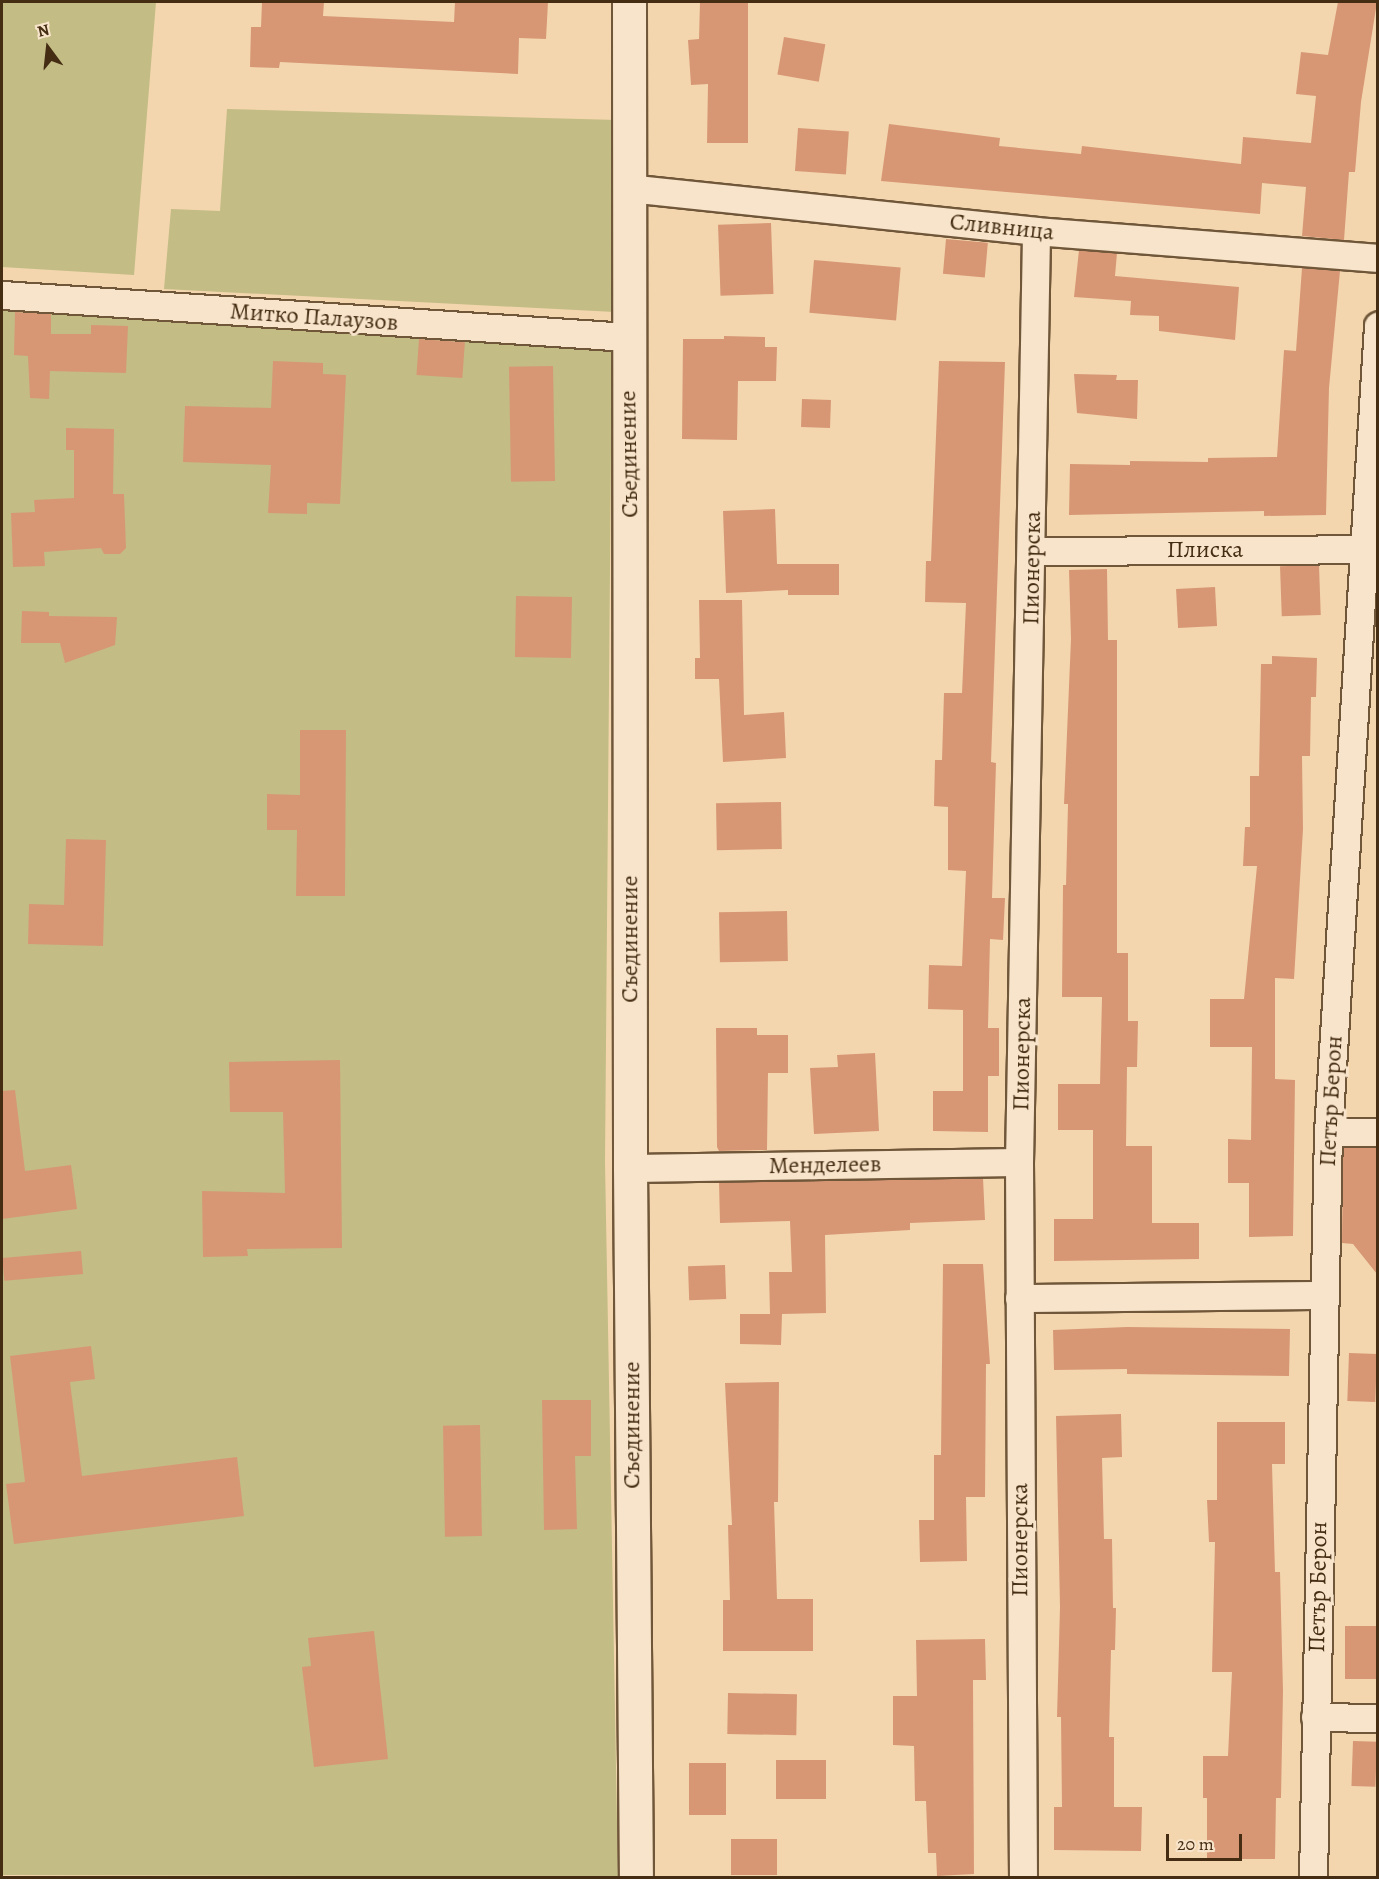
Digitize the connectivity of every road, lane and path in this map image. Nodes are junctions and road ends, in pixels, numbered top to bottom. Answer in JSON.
{"nodes":[{"id":1,"x":629,"y":2,"type":"edge"},
{"id":2,"x":628,"y":188,"type":"junction"},
{"id":3,"x":1036,"y":231,"type":"junction"},
{"id":4,"x":1377,"y":258,"type":"edge"},
{"id":5,"x":2,"y":295,"type":"edge"},
{"id":6,"x":1377,"y":326,"type":"edge"},
{"id":7,"x":627,"y":337,"type":"junction"},
{"id":8,"x":1370,"y":549,"type":"edge"},
{"id":9,"x":1033,"y":551,"type":"junction"},
{"id":10,"x":1328,"y":1132,"type":"junction"},
{"id":11,"x":1377,"y":1132,"type":"edge"},
{"id":12,"x":1019,"y":1162,"type":"junction"},
{"id":13,"x":630,"y":1168,"type":"junction"},
{"id":14,"x":1323,"y":1295,"type":"junction"},
{"id":15,"x":1018,"y":1298,"type":"junction"},
{"id":16,"x":1315,"y":1717,"type":"junction"},
{"id":17,"x":1377,"y":1718,"type":"edge"},
{"id":18,"x":636,"y":1878,"type":"edge"},
{"id":19,"x":1023,"y":1878,"type":"edge"},
{"id":20,"x":1312,"y":1878,"type":"edge"}],
"edges":[{"from":1,"to":2,"type":"street","name":"Съединение"},
{"from":2,"to":3,"type":"street","name":"Сливница"},
{"from":2,"to":7,"type":"street","name":"Съединение"},
{"from":3,"to":4,"type":"street","name":"Сливница"},
{"from":3,"to":9,"type":"street","name":"Пионерска"},
{"from":5,"to":7,"type":"street","name":"Митко Палаузов"},
{"from":6,"to":8,"type":"street","name":"Петър Берон"},
{"from":7,"to":13,"type":"street","name":"Съединение"},
{"from":8,"to":9,"type":"street","name":"Плиска"},
{"from":8,"to":10,"type":"street","name":"Петър Берон"},
{"from":9,"to":12,"type":"street","name":"Пионерска"},
{"from":10,"to":11,"type":"street"},
{"from":10,"to":14,"type":"street","name":"Петър Берон"},
{"from":12,"to":13,"type":"street","name":"Менделеев"},
{"from":12,"to":15,"type":"street","name":"Пионерска"},
{"from":13,"to":18,"type":"street","name":"Съединение"},
{"from":14,"to":15,"type":"street"},
{"from":14,"to":16,"type":"street","name":"Петър Берон"},
{"from":15,"to":19,"type":"street","name":"Пионерска"},
{"from":16,"to":17,"type":"street"},
{"from":16,"to":20,"type":"street","name":"Петър Берон"}]}
